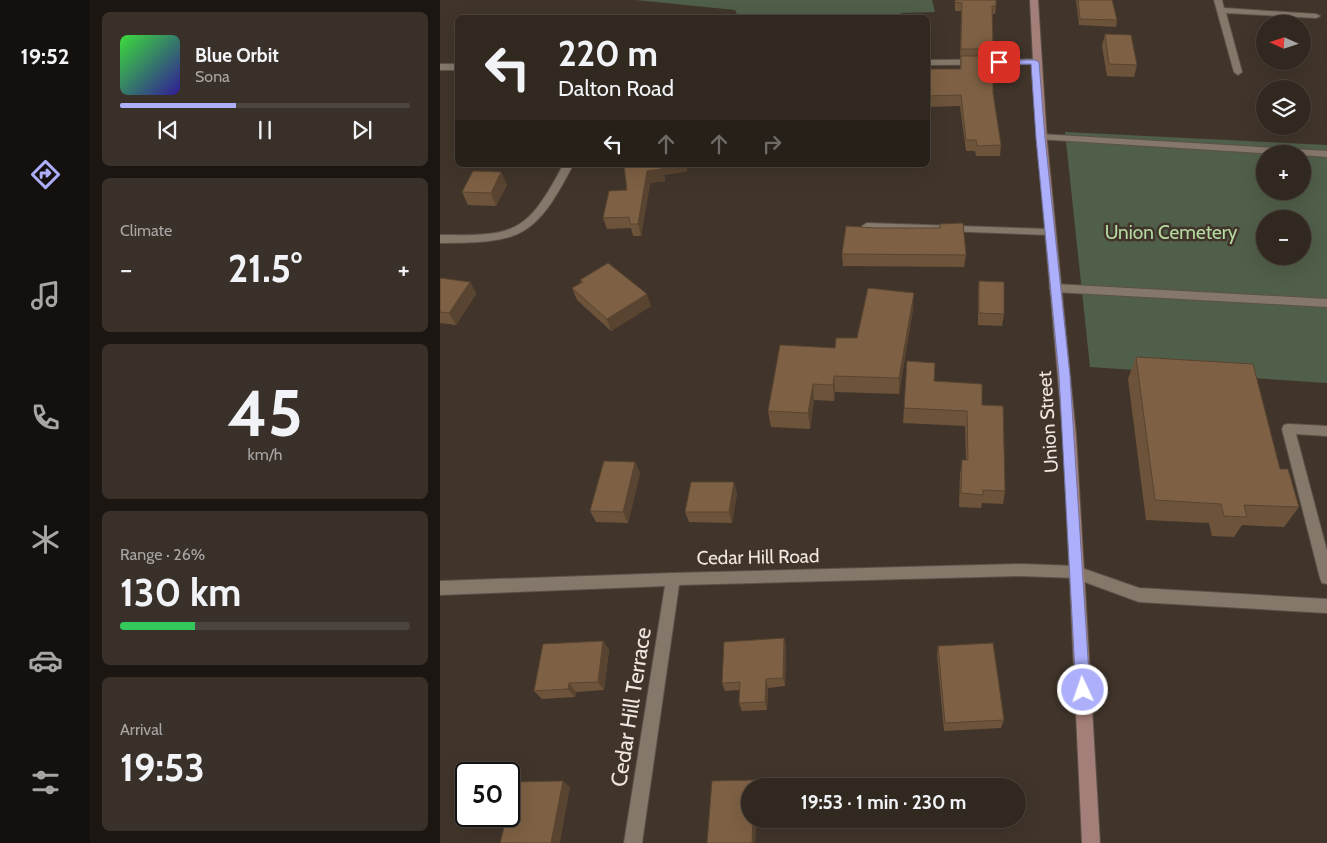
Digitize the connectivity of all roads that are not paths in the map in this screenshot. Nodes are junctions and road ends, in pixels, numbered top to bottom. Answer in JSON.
{"nodes":[{"id":1,"x":1034,"y":0,"type":"edge"},
{"id":2,"x":1218,"y":0,"type":"edge"},
{"id":3,"x":1221,"y":10,"type":"junction"},
{"id":4,"x":1316,"y":16,"type":"dead end"},
{"id":5,"x":1035,"y":62,"type":"junction"},
{"id":6,"x":930,"y":63,"type":"edge"},
{"id":7,"x":440,"y":67,"type":"edge"},
{"id":8,"x":455,"y":67,"type":"edge"},
{"id":9,"x":1238,"y":72,"type":"dead end"},
{"id":10,"x":1040,"y":138,"type":"junction"},
{"id":11,"x":1327,"y":154,"type":"edge"},
{"id":12,"x":567,"y":167,"type":"edge"},
{"id":13,"x":867,"y":226,"type":"edge"},
{"id":14,"x":1050,"y":232,"type":"junction"},
{"id":15,"x":440,"y":239,"type":"edge"},
{"id":16,"x":1055,"y":288,"type":"junction"},
{"id":17,"x":1327,"y":303,"type":"edge"},
{"id":18,"x":1327,"y":431,"type":"edge"},
{"id":19,"x":1076,"y":572,"type":"junction"},
{"id":20,"x":1327,"y":578,"type":"edge"},
{"id":21,"x":673,"y":579,"type":"junction"},
{"id":22,"x":440,"y":588,"type":"edge"},
{"id":23,"x":1327,"y":606,"type":"edge"},
{"id":24,"x":633,"y":843,"type":"edge"},
{"id":25,"x":1091,"y":843,"type":"edge"}],
"edges":[{"from":1,"to":5,"type":"main road","name":"Union Street"},
{"from":2,"to":3,"type":"street"},
{"from":3,"to":4,"type":"street"},
{"from":3,"to":9,"type":"street"},
{"from":5,"to":6,"type":"street"},
{"from":5,"to":10,"type":"main road","name":"Union Street"},
{"from":7,"to":8,"type":"street"},
{"from":10,"to":11,"type":"street"},
{"from":10,"to":14,"type":"main road","name":"Union Street"},
{"from":12,"to":15,"type":"street"},
{"from":13,"to":14,"type":"street"},
{"from":14,"to":16,"type":"main road","name":"Union Street"},
{"from":16,"to":17,"type":"street"},
{"from":16,"to":19,"type":"main road","name":"Union Street"},
{"from":18,"to":20,"type":"street"},
{"from":19,"to":21,"type":"street","name":"Cedar Hill Road"},
{"from":19,"to":23,"type":"street","name":"Cedar Hill Road"},
{"from":19,"to":25,"type":"main road","name":"Union Street"},
{"from":21,"to":22,"type":"street","name":"Cedar Hill Road"},
{"from":21,"to":24,"type":"street","name":"Cedar Hill Terrace"}]}
